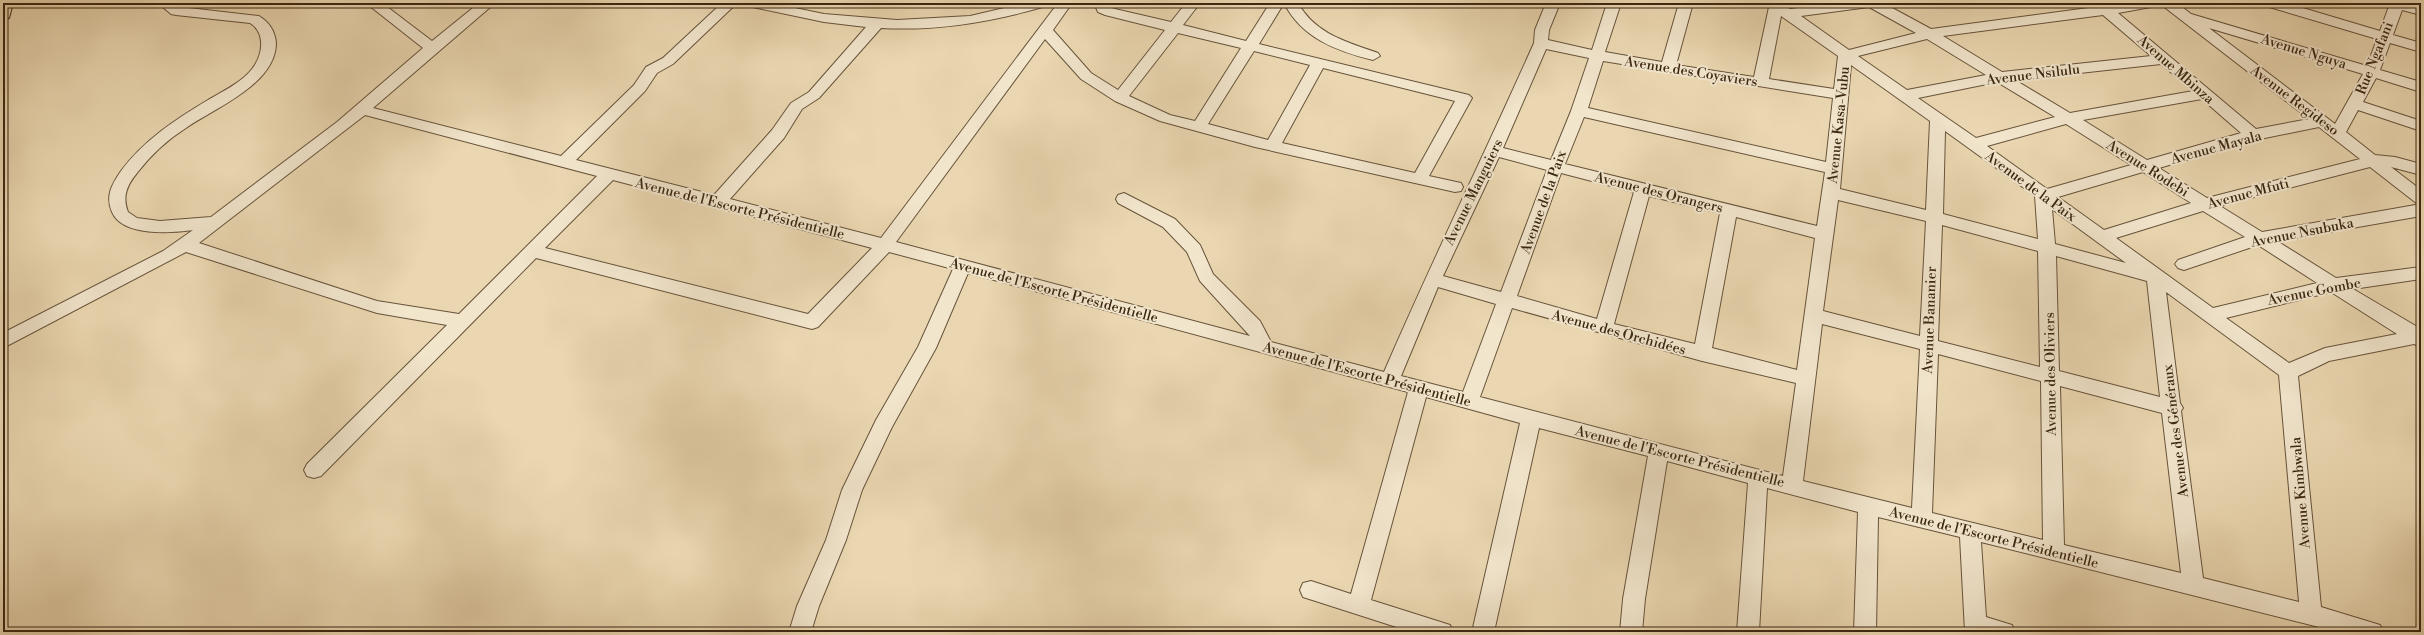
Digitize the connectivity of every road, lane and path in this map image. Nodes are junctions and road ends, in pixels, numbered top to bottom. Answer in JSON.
{"nodes":[{"id":1,"x":4,"y":3,"type":"edge"},
{"id":2,"x":165,"y":3,"type":"edge"},
{"id":3,"x":373,"y":3,"type":"edge"},
{"id":4,"x":488,"y":3,"type":"edge"},
{"id":5,"x":730,"y":3,"type":"edge"},
{"id":6,"x":753,"y":3,"type":"edge"},
{"id":7,"x":1041,"y":3,"type":"edge"},
{"id":8,"x":1065,"y":3,"type":"edge"},
{"id":9,"x":1100,"y":3,"type":"edge"},
{"id":10,"x":1193,"y":3,"type":"edge"},
{"id":11,"x":1277,"y":3,"type":"edge"},
{"id":12,"x":1291,"y":3,"type":"edge"},
{"id":13,"x":1553,"y":3,"type":"edge"},
{"id":14,"x":1614,"y":3,"type":"edge"},
{"id":15,"x":1686,"y":3,"type":"edge"},
{"id":16,"x":1868,"y":3,"type":"edge"},
{"id":17,"x":1872,"y":3,"type":"edge"},
{"id":18,"x":2157,"y":3,"type":"edge"},
{"id":19,"x":2168,"y":3,"type":"edge"},
{"id":20,"x":2271,"y":3,"type":"edge"},
{"id":21,"x":2395,"y":3,"type":"edge"},
{"id":22,"x":2104,"y":7,"type":"edge"},
{"id":23,"x":1778,"y":8,"type":"edge"},
{"id":24,"x":2421,"y":12,"type":"edge"},
{"id":25,"x":3,"y":14,"type":"edge"},
{"id":26,"x":2186,"y":16,"type":"junction"},
{"id":27,"x":876,"y":26,"type":"junction"},
{"id":28,"x":1175,"y":28,"type":"junction"},
{"id":29,"x":1045,"y":30,"type":"junction"},
{"id":30,"x":1929,"y":34,"type":"junction"},
{"id":31,"x":2384,"y":37,"type":"junction"},
{"id":32,"x":1541,"y":43,"type":"junction"},
{"id":33,"x":1248,"y":46,"type":"junction"},
{"id":34,"x":432,"y":48,"type":"junction"},
{"id":35,"x":2421,"y":48,"type":"edge"},
{"id":36,"x":1845,"y":55,"type":"junction"},
{"id":37,"x":1373,"y":56,"type":"dead end"},
{"id":38,"x":1599,"y":56,"type":"junction"},
{"id":39,"x":2164,"y":58,"type":"junction"},
{"id":40,"x":1320,"y":63,"type":"junction"},
{"id":41,"x":1668,"y":68,"type":"junction"},
{"id":42,"x":2372,"y":72,"type":"junction"},
{"id":43,"x":1998,"y":77,"type":"junction"},
{"id":44,"x":1761,"y":81,"type":"junction"},
{"id":45,"x":2421,"y":87,"type":"edge"},
{"id":46,"x":2204,"y":94,"type":"junction"},
{"id":47,"x":1842,"y":96,"type":"junction"},
{"id":48,"x":1903,"y":96,"type":"junction"},
{"id":49,"x":1120,"y":98,"type":"junction"},
{"id":50,"x":2355,"y":104,"type":"junction"},
{"id":51,"x":363,"y":110,"type":"junction"},
{"id":52,"x":1579,"y":111,"type":"junction"},
{"id":53,"x":2068,"y":118,"type":"junction"},
{"id":54,"x":1938,"y":120,"type":"junction"},
{"id":55,"x":2321,"y":122,"type":"junction"},
{"id":56,"x":2421,"y":126,"type":"edge"},
{"id":57,"x":1198,"y":128,"type":"junction"},
{"id":58,"x":2338,"y":133,"type":"junction"},
{"id":59,"x":2253,"y":136,"type":"junction"},
{"id":60,"x":1974,"y":144,"type":"junction"},
{"id":61,"x":1272,"y":146,"type":"junction"},
{"id":62,"x":1494,"y":151,"type":"junction"},
{"id":63,"x":2375,"y":160,"type":"junction"},
{"id":64,"x":563,"y":162,"type":"junction"},
{"id":65,"x":1556,"y":166,"type":"junction"},
{"id":66,"x":2145,"y":166,"type":"junction"},
{"id":67,"x":1833,"y":169,"type":"junction"},
{"id":68,"x":2421,"y":170,"type":"edge"},
{"id":69,"x":609,"y":174,"type":"junction"},
{"id":70,"x":1419,"y":179,"type":"junction"},
{"id":71,"x":1455,"y":187,"type":"dead end"},
{"id":72,"x":1643,"y":188,"type":"junction"},
{"id":73,"x":1831,"y":193,"type":"junction"},
{"id":74,"x":2043,"y":196,"type":"junction"},
{"id":75,"x":2421,"y":198,"type":"edge"},
{"id":76,"x":1124,"y":199,"type":"dead end"},
{"id":77,"x":717,"y":203,"type":"junction"},
{"id":78,"x":2206,"y":204,"type":"junction"},
{"id":79,"x":1728,"y":209,"type":"junction"},
{"id":80,"x":2421,"y":210,"type":"edge"},
{"id":81,"x":1933,"y":218,"type":"junction"},
{"id":82,"x":216,"y":222,"type":"junction"},
{"id":83,"x":1824,"y":234,"type":"junction"},
{"id":84,"x":2100,"y":236,"type":"junction"},
{"id":85,"x":2261,"y":238,"type":"junction"},
{"id":86,"x":185,"y":245,"type":"junction"},
{"id":87,"x":885,"y":245,"type":"junction"},
{"id":88,"x":2047,"y":248,"type":"junction"},
{"id":89,"x":533,"y":251,"type":"junction"},
{"id":90,"x":2184,"y":264,"type":"dead end"},
{"id":91,"x":963,"y":266,"type":"junction"},
{"id":92,"x":2421,"y":273,"type":"edge"},
{"id":93,"x":2155,"y":277,"type":"junction"},
{"id":94,"x":1433,"y":279,"type":"junction"},
{"id":95,"x":2332,"y":285,"type":"junction"},
{"id":96,"x":1507,"y":301,"type":"junction"},
{"id":97,"x":1813,"y":315,"type":"junction"},
{"id":98,"x":2208,"y":316,"type":"junction"},
{"id":99,"x":464,"y":321,"type":"junction"},
{"id":100,"x":1604,"y":328,"type":"junction"},
{"id":101,"x":2419,"y":338,"type":"edge"},
{"id":102,"x":3,"y":341,"type":"edge"},
{"id":103,"x":1265,"y":346,"type":"junction"},
{"id":104,"x":1928,"y":346,"type":"junction"},
{"id":105,"x":1702,"y":354,"type":"junction"},
{"id":106,"x":2288,"y":372,"type":"junction"},
{"id":107,"x":2050,"y":377,"type":"junction"},
{"id":108,"x":1806,"y":379,"type":"junction"},
{"id":109,"x":1390,"y":380,"type":"junction"},
{"id":110,"x":1419,"y":388,"type":"junction"},
{"id":111,"x":1469,"y":400,"type":"junction"},
{"id":112,"x":2173,"y":408,"type":"junction"},
{"id":113,"x":1531,"y":418,"type":"junction"},
{"id":114,"x":1659,"y":450,"type":"junction"},
{"id":115,"x":314,"y":470,"type":"dead end"},
{"id":116,"x":1758,"y":477,"type":"junction"},
{"id":117,"x":1792,"y":485,"type":"junction"},
{"id":118,"x":1868,"y":506,"type":"junction"},
{"id":119,"x":1922,"y":520,"type":"junction"},
{"id":120,"x":1970,"y":532,"type":"junction"},
{"id":121,"x":2054,"y":552,"type":"junction"},
{"id":122,"x":2193,"y":586,"type":"junction"},
{"id":123,"x":1311,"y":590,"type":"dead end"},
{"id":124,"x":1359,"y":605,"type":"junction"},
{"id":125,"x":2311,"y":614,"type":"junction"},
{"id":126,"x":1976,"y":628,"type":"edge"},
{"id":127,"x":800,"y":632,"type":"edge"},
{"id":128,"x":1442,"y":632,"type":"edge"},
{"id":129,"x":1483,"y":632,"type":"edge"},
{"id":130,"x":1631,"y":632,"type":"edge"},
{"id":131,"x":1748,"y":632,"type":"edge"},
{"id":132,"x":1865,"y":632,"type":"edge"},
{"id":133,"x":2004,"y":632,"type":"edge"},
{"id":134,"x":2372,"y":632,"type":"edge"}],
"edges":[{"from":1,"to":25,"type":"main road"},
{"from":2,"to":82,"type":"street"},
{"from":3,"to":34,"type":"street"},
{"from":4,"to":34,"type":"street"},
{"from":5,"to":64,"type":"street"},
{"from":6,"to":27,"type":"street"},
{"from":7,"to":27,"type":"street"},
{"from":8,"to":29,"type":"street"},
{"from":9,"to":28,"type":"street"},
{"from":10,"to":28,"type":"street"},
{"from":11,"to":33,"type":"street"},
{"from":12,"to":37,"type":"street"},
{"from":13,"to":32,"type":"street","name":"Avenue Manguiers"},
{"from":14,"to":38,"type":"street","name":"Avenue de la Paix"},
{"from":15,"to":41,"type":"street"},
{"from":16,"to":23,"type":"street"},
{"from":17,"to":30,"type":"street","name":"Avenue Rodebi"},
{"from":18,"to":22,"type":"street","name":"Avenue Kasa-Vubu"},
{"from":19,"to":26,"type":"street","name":"Avenue Regideso"},
{"from":20,"to":31,"type":"street"},
{"from":21,"to":24,"type":"street"},
{"from":21,"to":31,"type":"street","name":"Rue Ngafani"},
{"from":22,"to":30,"type":"street","name":"Avenue Kasa-Vubu"},
{"from":22,"to":39,"type":"street","name":"Avenue Mbinza"},
{"from":23,"to":36,"type":"street","name":"Avenue de la Paix"},
{"from":23,"to":44,"type":"street"},
{"from":26,"to":42,"type":"street","name":"Avenue Nguya"},
{"from":26,"to":55,"type":"street","name":"Avenue Regideso"},
{"from":27,"to":77,"type":"street"},
{"from":28,"to":33,"type":"street"},
{"from":28,"to":49,"type":"street"},
{"from":29,"to":49,"type":"street"},
{"from":29,"to":87,"type":"street"},
{"from":30,"to":36,"type":"street","name":"Avenue Kasa-Vubu"},
{"from":30,"to":43,"type":"street","name":"Avenue Rodebi"},
{"from":31,"to":35,"type":"street"},
{"from":31,"to":42,"type":"street","name":"Rue Ngafani"},
{"from":32,"to":38,"type":"street","name":"Avenue des Coyaviers"},
{"from":32,"to":62,"type":"street","name":"Avenue Manguiers"},
{"from":33,"to":40,"type":"street"},
{"from":33,"to":57,"type":"street"},
{"from":34,"to":51,"type":"street"},
{"from":36,"to":47,"type":"street","name":"Avenue Kasa-Vubu"},
{"from":36,"to":48,"type":"street","name":"Avenue de la Paix"},
{"from":38,"to":41,"type":"street","name":"Avenue des Coyaviers"},
{"from":38,"to":52,"type":"street","name":"Avenue de la Paix"},
{"from":39,"to":43,"type":"street","name":"Avenue Nsilulu"},
{"from":39,"to":46,"type":"street","name":"Avenue Mbinza"},
{"from":40,"to":61,"type":"street"},
{"from":40,"to":70,"type":"street"},
{"from":41,"to":44,"type":"street","name":"Avenue des Coyaviers"},
{"from":42,"to":45,"type":"street","name":"Avenue Nguya"},
{"from":42,"to":50,"type":"street","name":"Rue Ngafani"},
{"from":43,"to":48,"type":"street","name":"Avenue Nsilulu"},
{"from":43,"to":53,"type":"street","name":"Avenue Rodebi"},
{"from":44,"to":47,"type":"street","name":"Avenue des Coyaviers"},
{"from":46,"to":53,"type":"street"},
{"from":46,"to":59,"type":"street","name":"Avenue Mbinza"},
{"from":47,"to":67,"type":"street","name":"Avenue Kasa-Vubu"},
{"from":48,"to":54,"type":"street","name":"Avenue de la Paix"},
{"from":49,"to":57,"type":"street"},
{"from":50,"to":56,"type":"street"},
{"from":50,"to":58,"type":"street","name":"Rue Ngafani"},
{"from":51,"to":64,"type":"street","name":"Avenue de l'Escorte Présidentielle"},
{"from":51,"to":82,"type":"street"},
{"from":52,"to":65,"type":"street","name":"Avenue de la Paix"},
{"from":52,"to":67,"type":"street"},
{"from":53,"to":60,"type":"street"},
{"from":53,"to":66,"type":"street","name":"Avenue Rodebi"},
{"from":54,"to":60,"type":"street","name":"Avenue de la Paix"},
{"from":54,"to":81,"type":"street","name":"Avenue Bananier"},
{"from":55,"to":58,"type":"street","name":"Avenue Regideso"},
{"from":55,"to":59,"type":"street","name":"Avenue Mayala"},
{"from":57,"to":61,"type":"street"},
{"from":58,"to":63,"type":"street","name":"Avenue Regideso"},
{"from":59,"to":66,"type":"street","name":"Avenue Mayala"},
{"from":60,"to":74,"type":"street","name":"Avenue de la Paix"},
{"from":61,"to":70,"type":"street"},
{"from":62,"to":65,"type":"street","name":"Avenue des Orangers"},
{"from":62,"to":94,"type":"street","name":"Avenue Manguiers"},
{"from":63,"to":68,"type":"street"},
{"from":63,"to":75,"type":"street","name":"Avenue Regideso"},
{"from":63,"to":78,"type":"street","name":"Avenue Mfuti"},
{"from":64,"to":69,"type":"street","name":"Avenue de l'Escorte Présidentielle"},
{"from":65,"to":72,"type":"street","name":"Avenue des Orangers"},
{"from":65,"to":96,"type":"street","name":"Avenue de la Paix"},
{"from":66,"to":74,"type":"street","name":"Avenue Mayala"},
{"from":66,"to":78,"type":"street","name":"Avenue Rodebi"},
{"from":67,"to":73,"type":"street","name":"Avenue Kasa-Vubu"},
{"from":69,"to":77,"type":"street","name":"Avenue de l'Escorte Présidentielle"},
{"from":69,"to":89,"type":"street"},
{"from":70,"to":71,"type":"street"},
{"from":72,"to":79,"type":"street","name":"Avenue des Orangers"},
{"from":72,"to":100,"type":"street"},
{"from":73,"to":81,"type":"street"},
{"from":73,"to":83,"type":"street","name":"Avenue Kasa-Vubu"},
{"from":74,"to":84,"type":"street","name":"Avenue de la Paix"},
{"from":74,"to":88,"type":"street","name":"Avenue des Oliviers"},
{"from":76,"to":103,"type":"street"},
{"from":77,"to":87,"type":"street","name":"Avenue de l'Escorte Présidentielle"},
{"from":78,"to":84,"type":"street","name":"Avenue Mfuti"},
{"from":78,"to":85,"type":"street","name":"Avenue Rodebi"},
{"from":79,"to":83,"type":"street","name":"Avenue des Orangers"},
{"from":79,"to":105,"type":"street"},
{"from":80,"to":85,"type":"street","name":"Avenue Nsubuka"},
{"from":81,"to":88,"type":"street"},
{"from":81,"to":104,"type":"street","name":"Avenue Bananier"},
{"from":82,"to":86,"type":"street"},
{"from":83,"to":97,"type":"street","name":"Avenue Kasa-Vubu"},
{"from":84,"to":93,"type":"street","name":"Avenue de la Paix"},
{"from":85,"to":90,"type":"street","name":"Avenue Nsubuka"},
{"from":85,"to":95,"type":"street","name":"Avenue Rodebi"},
{"from":86,"to":99,"type":"street"},
{"from":86,"to":102,"type":"street"},
{"from":87,"to":89,"type":"street"},
{"from":87,"to":91,"type":"street","name":"Avenue de l'Escorte Présidentielle"},
{"from":88,"to":93,"type":"street"},
{"from":88,"to":107,"type":"street","name":"Avenue des Oliviers"},
{"from":89,"to":99,"type":"street"},
{"from":91,"to":103,"type":"street","name":"Avenue de l'Escorte Présidentielle"},
{"from":91,"to":127,"type":"street"},
{"from":92,"to":95,"type":"street","name":"Avenue Gombe"},
{"from":93,"to":98,"type":"street","name":"Avenue de la Paix"},
{"from":93,"to":112,"type":"street","name":"Avenue des Généraux"},
{"from":94,"to":96,"type":"street","name":"Avenue des Orchidées"},
{"from":94,"to":109,"type":"street","name":"Avenue Manguiers"},
{"from":95,"to":98,"type":"street","name":"Avenue Gombe"},
{"from":95,"to":101,"type":"street","name":"Avenue Rodebi"},
{"from":96,"to":100,"type":"street","name":"Avenue des Orchidées"},
{"from":96,"to":111,"type":"street","name":"Avenue de la Paix"},
{"from":97,"to":104,"type":"street"},
{"from":97,"to":108,"type":"street","name":"Avenue Kasa-Vubu"},
{"from":98,"to":106,"type":"street","name":"Avenue de la Paix"},
{"from":99,"to":115,"type":"street"},
{"from":100,"to":105,"type":"street","name":"Avenue des Orchidées"},
{"from":101,"to":106,"type":"street"},
{"from":103,"to":109,"type":"street","name":"Avenue de l'Escorte Présidentielle"},
{"from":104,"to":107,"type":"street"},
{"from":104,"to":119,"type":"street","name":"Avenue Bananier"},
{"from":105,"to":108,"type":"street","name":"Avenue des Orchidées"},
{"from":106,"to":125,"type":"street","name":"Avenue Kimbwala"},
{"from":107,"to":112,"type":"street"},
{"from":107,"to":121,"type":"street","name":"Avenue des Oliviers"},
{"from":108,"to":117,"type":"street","name":"Avenue Kasa-Vubu"},
{"from":109,"to":110,"type":"street","name":"Avenue de l'Escorte Présidentielle"},
{"from":110,"to":111,"type":"street","name":"Avenue de l'Escorte Présidentielle"},
{"from":110,"to":124,"type":"street"},
{"from":111,"to":113,"type":"street","name":"Avenue de l'Escorte Présidentielle"},
{"from":112,"to":122,"type":"street","name":"Avenue des Généraux"},
{"from":113,"to":114,"type":"street","name":"Avenue de l'Escorte Présidentielle"},
{"from":113,"to":129,"type":"street"},
{"from":114,"to":116,"type":"street","name":"Avenue de l'Escorte Présidentielle"},
{"from":114,"to":130,"type":"street"},
{"from":116,"to":117,"type":"street","name":"Avenue de l'Escorte Présidentielle"},
{"from":116,"to":131,"type":"street"},
{"from":117,"to":118,"type":"street","name":"Avenue de l'Escorte Présidentielle"},
{"from":118,"to":119,"type":"street","name":"Avenue de l'Escorte Présidentielle"},
{"from":118,"to":132,"type":"street"},
{"from":119,"to":120,"type":"street","name":"Avenue de l'Escorte Présidentielle"},
{"from":120,"to":121,"type":"street","name":"Avenue de l'Escorte Présidentielle"},
{"from":120,"to":126,"type":"street"},
{"from":121,"to":122,"type":"street","name":"Avenue de l'Escorte Présidentielle"},
{"from":122,"to":125,"type":"street","name":"Avenue de l'Escorte Présidentielle"},
{"from":123,"to":124,"type":"street"},
{"from":124,"to":128,"type":"street"},
{"from":125,"to":134,"type":"street","name":"Avenue de l'Escorte Présidentielle"},
{"from":126,"to":133,"type":"street"}]}
